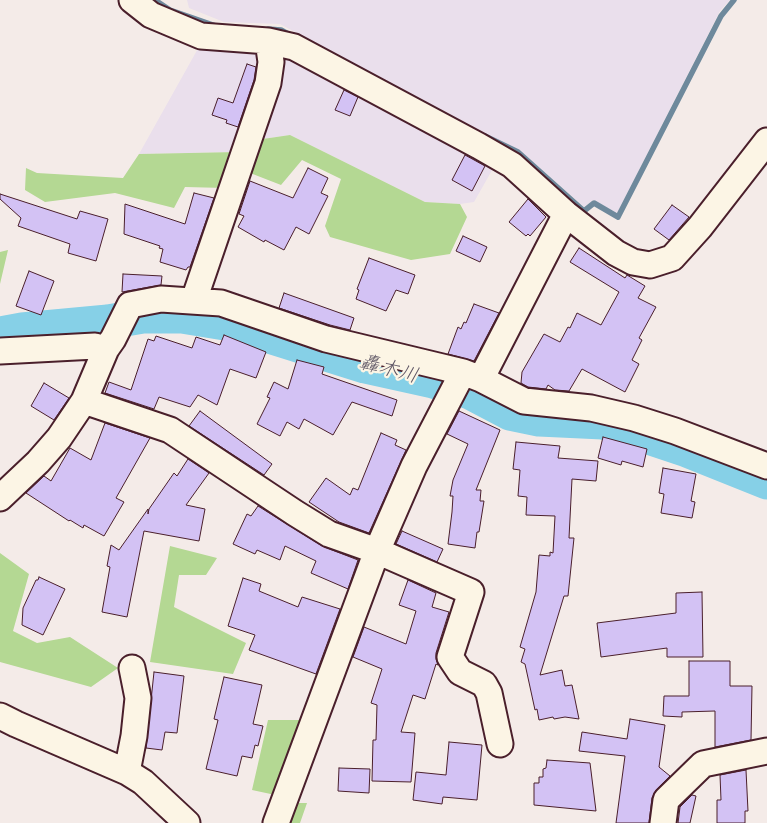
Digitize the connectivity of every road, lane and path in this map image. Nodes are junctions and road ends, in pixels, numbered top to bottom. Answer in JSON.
{"nodes":[{"id":1,"x":132,"y":0,"type":"edge"},
{"id":2,"x":268,"y":41,"type":"junction"},
{"id":3,"x":767,"y":141,"type":"edge"},
{"id":4,"x":566,"y":214,"type":"junction"},
{"id":5,"x":194,"y":300,"type":"junction"},
{"id":6,"x":109,"y":344,"type":"junction"},
{"id":7,"x":0,"y":351,"type":"edge"},
{"id":8,"x":472,"y":375,"type":"junction"},
{"id":9,"x":84,"y":401,"type":"junction"},
{"id":10,"x":767,"y":466,"type":"edge"},
{"id":11,"x":0,"y":498,"type":"edge"},
{"id":12,"x":377,"y":551,"type":"junction"},
{"id":13,"x":132,"y":668,"type":"dead end"},
{"id":14,"x":0,"y":716,"type":"edge"},
{"id":15,"x":500,"y":744,"type":"dead end"},
{"id":16,"x":767,"y":751,"type":"edge"},
{"id":17,"x":127,"y":772,"type":"junction"},
{"id":18,"x":187,"y":823,"type":"edge"},
{"id":19,"x":276,"y":823,"type":"edge"},
{"id":20,"x":663,"y":823,"type":"edge"}],
"edges":[{"from":1,"to":2,"type":"street"},
{"from":2,"to":4,"type":"street"},
{"from":2,"to":5,"type":"street"},
{"from":3,"to":4,"type":"street"},
{"from":4,"to":8,"type":"street"},
{"from":5,"to":6,"type":"street"},
{"from":5,"to":8,"type":"street"},
{"from":6,"to":7,"type":"street"},
{"from":6,"to":9,"type":"street"},
{"from":8,"to":10,"type":"street"},
{"from":8,"to":12,"type":"street"},
{"from":9,"to":11,"type":"street"},
{"from":9,"to":12,"type":"street"},
{"from":12,"to":15,"type":"street"},
{"from":12,"to":19,"type":"street"},
{"from":13,"to":17,"type":"street"},
{"from":14,"to":17,"type":"street"},
{"from":16,"to":20,"type":"street"},
{"from":17,"to":18,"type":"street"}]}
